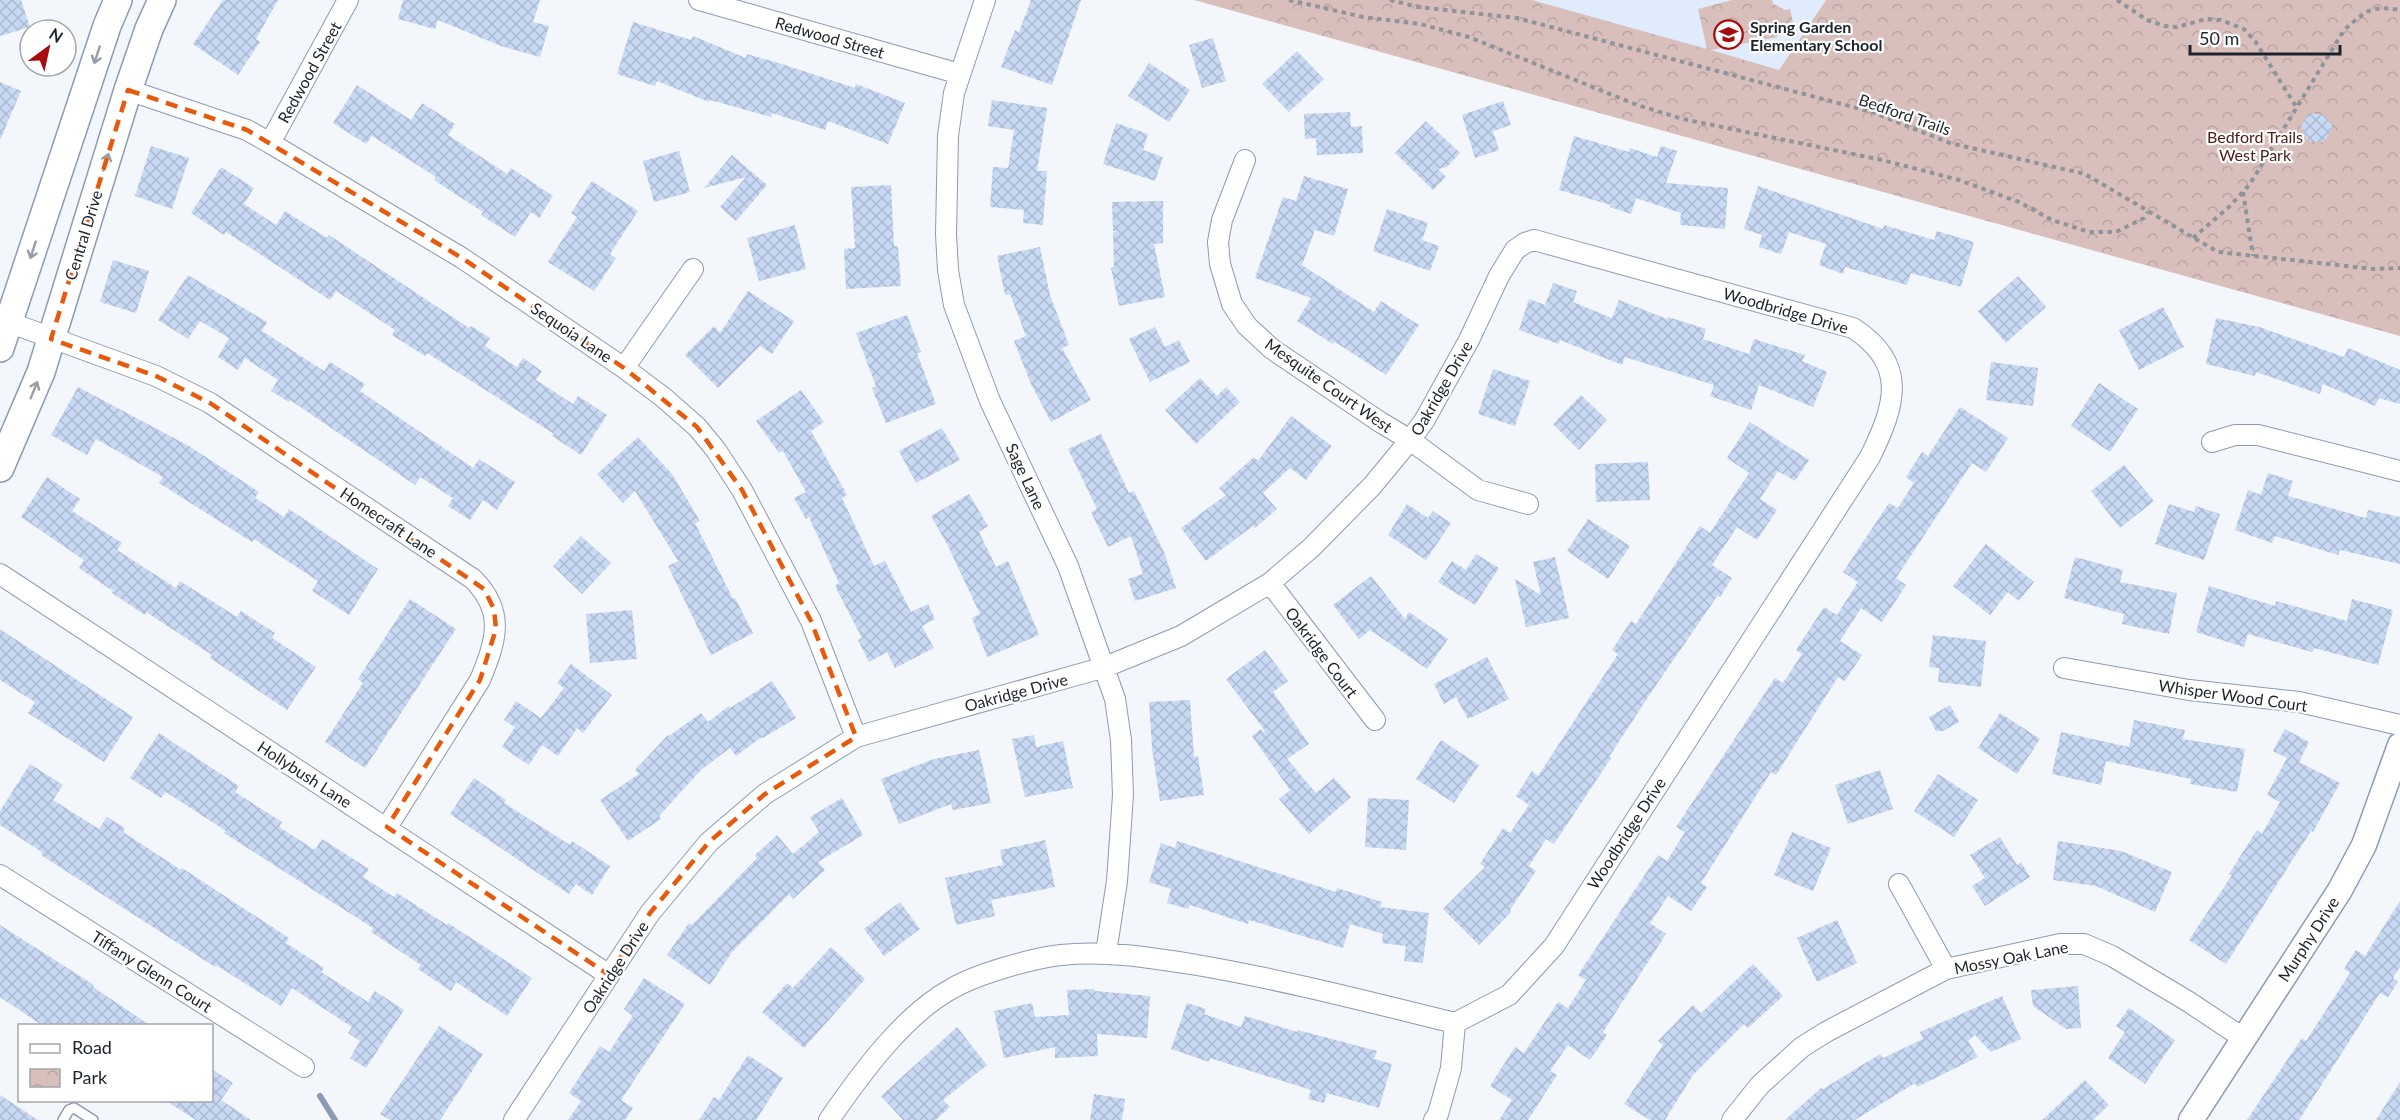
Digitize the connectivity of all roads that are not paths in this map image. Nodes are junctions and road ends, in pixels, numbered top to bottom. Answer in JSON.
{"nodes":[{"id":1,"x":118,"y":0,"type":"edge"},
{"id":2,"x":162,"y":0,"type":"edge"},
{"id":3,"x":348,"y":0,"type":"edge"},
{"id":4,"x":699,"y":0,"type":"edge"},
{"id":5,"x":986,"y":0,"type":"edge"},
{"id":6,"x":960,"y":74,"type":"junction"},
{"id":7,"x":128,"y":90,"type":"junction"},
{"id":8,"x":270,"y":143,"type":"junction"},
{"id":9,"x":1245,"y":160,"type":"dead end"},
{"id":10,"x":1510,"y":258,"type":"joint"},
{"id":11,"x":693,"y":269,"type":"dead end"},
{"id":12,"x":4,"y":321,"type":"edge"},
{"id":13,"x":51,"y":339,"type":"junction"},
{"id":14,"x":0,"y":348,"type":"edge"},
{"id":15,"x":624,"y":368,"type":"junction"},
{"id":16,"x":1410,"y":440,"type":"junction"},
{"id":17,"x":2212,"y":442,"type":"dead end"},
{"id":18,"x":0,"y":468,"type":"edge"},
{"id":19,"x":2400,"y":471,"type":"edge"},
{"id":20,"x":1528,"y":504,"type":"dead end"},
{"id":21,"x":0,"y":574,"type":"edge"},
{"id":22,"x":1270,"y":583,"type":"junction"},
{"id":23,"x":1105,"y":667,"type":"junction"},
{"id":24,"x":2064,"y":668,"type":"dead end"},
{"id":25,"x":1375,"y":720,"type":"dead end"},
{"id":26,"x":2400,"y":725,"type":"edge"},
{"id":27,"x":856,"y":737,"type":"junction"},
{"id":28,"x":2400,"y":745,"type":"edge"},
{"id":29,"x":387,"y":827,"type":"junction"},
{"id":30,"x":0,"y":874,"type":"edge"},
{"id":31,"x":1899,"y":884,"type":"dead end"},
{"id":32,"x":1106,"y":953,"type":"junction"},
{"id":33,"x":1946,"y":969,"type":"junction"},
{"id":34,"x":609,"y":975,"type":"junction"},
{"id":35,"x":1455,"y":1023,"type":"junction"},
{"id":36,"x":2243,"y":1038,"type":"junction"},
{"id":37,"x":304,"y":1067,"type":"dead end"},
{"id":38,"x":63,"y":1120,"type":"edge"},
{"id":39,"x":93,"y":1120,"type":"edge"},
{"id":40,"x":514,"y":1120,"type":"edge"},
{"id":41,"x":830,"y":1120,"type":"edge"},
{"id":42,"x":1434,"y":1120,"type":"edge"},
{"id":43,"x":1732,"y":1120,"type":"edge"},
{"id":44,"x":2191,"y":1120,"type":"edge"}],
"edges":[{"from":1,"to":12,"type":"main road","one_way":true},
{"from":2,"to":7,"type":"main road","name":"Central Drive"},
{"from":3,"to":8,"type":"street","name":"Redwood Street"},
{"from":4,"to":6,"type":"street","name":"Redwood Street"},
{"from":5,"to":6,"type":"street","name":"Sage Lane"},
{"from":6,"to":23,"type":"street","name":"Sage Lane"},
{"from":7,"to":8,"type":"street","name":"Sequoia Lane"},
{"from":13,"to":7,"type":"main road","name":"Central Drive","one_way":true},
{"from":8,"to":15,"type":"street","name":"Sequoia Lane"},
{"from":9,"to":16,"type":"street","name":"Mesquite Court West"},
{"from":10,"to":16,"type":"street","name":"Oakridge Drive"},
{"from":10,"to":35,"type":"street","name":"Woodbridge Drive"},
{"from":11,"to":15,"type":"street"},
{"from":12,"to":13,"type":"street","name":"Homecraft Lane"},
{"from":12,"to":14,"type":"main road"},
{"from":18,"to":13,"type":"main road","name":"Central Drive","one_way":true},
{"from":13,"to":29,"type":"street","name":"Homecraft Lane"},
{"from":15,"to":27,"type":"street","name":"Sequoia Lane"},
{"from":16,"to":20,"type":"street","name":"Mesquite Court West"},
{"from":16,"to":22,"type":"street","name":"Oakridge Drive"},
{"from":17,"to":19,"type":"street"},
{"from":21,"to":29,"type":"street","name":"Hollybush Lane"},
{"from":22,"to":23,"type":"street","name":"Oakridge Drive"},
{"from":22,"to":25,"type":"street","name":"Oakridge Court"},
{"from":23,"to":27,"type":"street","name":"Oakridge Drive"},
{"from":23,"to":32,"type":"street","name":"Sage Lane"},
{"from":24,"to":26,"type":"street","name":"Whisper Wood Court"},
{"from":27,"to":34,"type":"street","name":"Oakridge Drive"},
{"from":28,"to":36,"type":"street","name":"Murphy Drive"},
{"from":29,"to":34,"type":"street","name":"Hollybush Lane"},
{"from":30,"to":37,"type":"street","name":"Tiffany Glenn Court"},
{"from":31,"to":33,"type":"street"},
{"from":32,"to":35,"type":"street"},
{"from":32,"to":41,"type":"street"},
{"from":33,"to":36,"type":"street","name":"Mossy Oak Lane"},
{"from":33,"to":43,"type":"street","name":"Mossy Oak Lane"},
{"from":34,"to":40,"type":"street","name":"Oakridge Drive"},
{"from":35,"to":42,"type":"street"},
{"from":36,"to":44,"type":"street","name":"Murphy Drive"},
{"from":38,"to":39,"type":"lane"}]}
